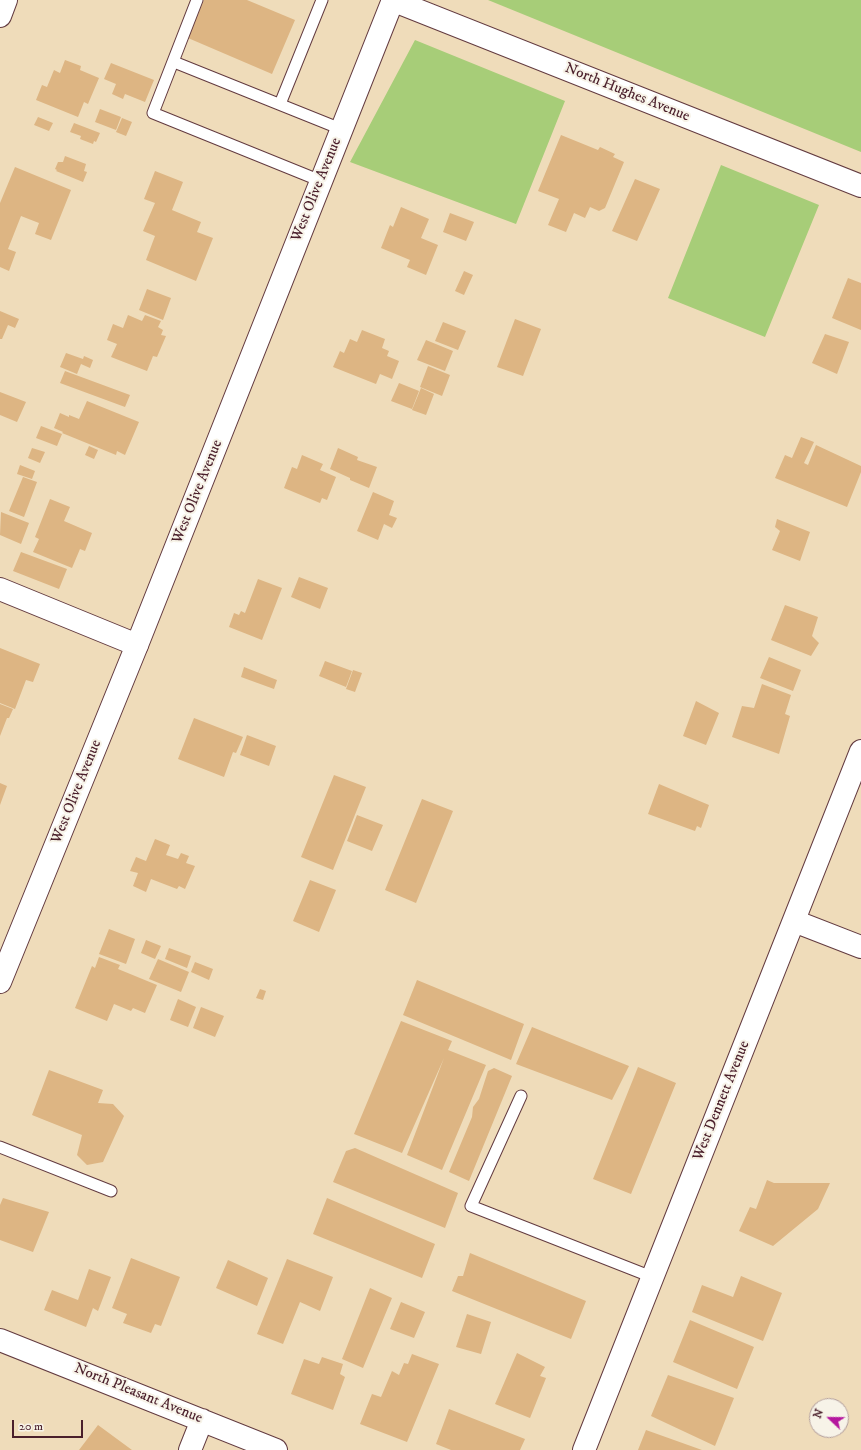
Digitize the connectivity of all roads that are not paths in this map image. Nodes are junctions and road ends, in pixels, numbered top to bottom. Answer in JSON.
{"nodes":[{"id":1,"x":6,"y":0,"type":"edge"},
{"id":2,"x":197,"y":0,"type":"edge"},
{"id":3,"x":322,"y":0,"type":"edge"},
{"id":4,"x":393,"y":0,"type":"edge"},
{"id":5,"x":0,"y":16,"type":"edge"},
{"id":6,"x":174,"y":62,"type":"junction"},
{"id":7,"x":280,"y":104,"type":"junction"},
{"id":8,"x":341,"y":129,"type":"junction"},
{"id":9,"x":321,"y":181,"type":"junction"},
{"id":10,"x":861,"y":186,"type":"edge"},
{"id":11,"x":0,"y":590,"type":"edge"},
{"id":12,"x":137,"y":645,"type":"junction"},
{"id":13,"x":861,"y":751,"type":"edge"},
{"id":14,"x":794,"y":921,"type":"junction"},
{"id":15,"x":861,"y":947,"type":"edge"},
{"id":16,"x":0,"y":982,"type":"edge"},
{"id":17,"x":521,"y":1096,"type":"dead end"},
{"id":18,"x":0,"y":1147,"type":"edge"},
{"id":19,"x":112,"y":1191,"type":"dead end"},
{"id":20,"x":652,"y":1277,"type":"junction"},
{"id":21,"x":0,"y":1340,"type":"edge"},
{"id":22,"x":202,"y":1420,"type":"junction"},
{"id":23,"x":190,"y":1450,"type":"edge"},
{"id":24,"x":276,"y":1450,"type":"edge"},
{"id":25,"x":584,"y":1450,"type":"edge"}],
"edges":[{"from":1,"to":5,"type":"street"},
{"from":2,"to":6,"type":"lane"},
{"from":3,"to":7,"type":"lane"},
{"from":4,"to":8,"type":"street","name":"West Olive Avenue"},
{"from":4,"to":10,"type":"street","name":"North Hughes Avenue"},
{"from":6,"to":7,"type":"lane"},
{"from":6,"to":9,"type":"lane"},
{"from":7,"to":8,"type":"lane"},
{"from":8,"to":9,"type":"street","name":"West Olive Avenue"},
{"from":9,"to":12,"type":"street","name":"West Olive Avenue"},
{"from":11,"to":12,"type":"street"},
{"from":12,"to":16,"type":"street","name":"West Olive Avenue"},
{"from":13,"to":14,"type":"street","name":"West Dennett Avenue"},
{"from":14,"to":15,"type":"street"},
{"from":14,"to":20,"type":"street","name":"West Dennett Avenue"},
{"from":17,"to":20,"type":"lane"},
{"from":18,"to":19,"type":"lane"},
{"from":20,"to":25,"type":"street","name":"West Dennett Avenue"},
{"from":21,"to":22,"type":"street","name":"North Pleasant Avenue"},
{"from":22,"to":23,"type":"street"},
{"from":22,"to":24,"type":"street","name":"North Pleasant Avenue"}]}
